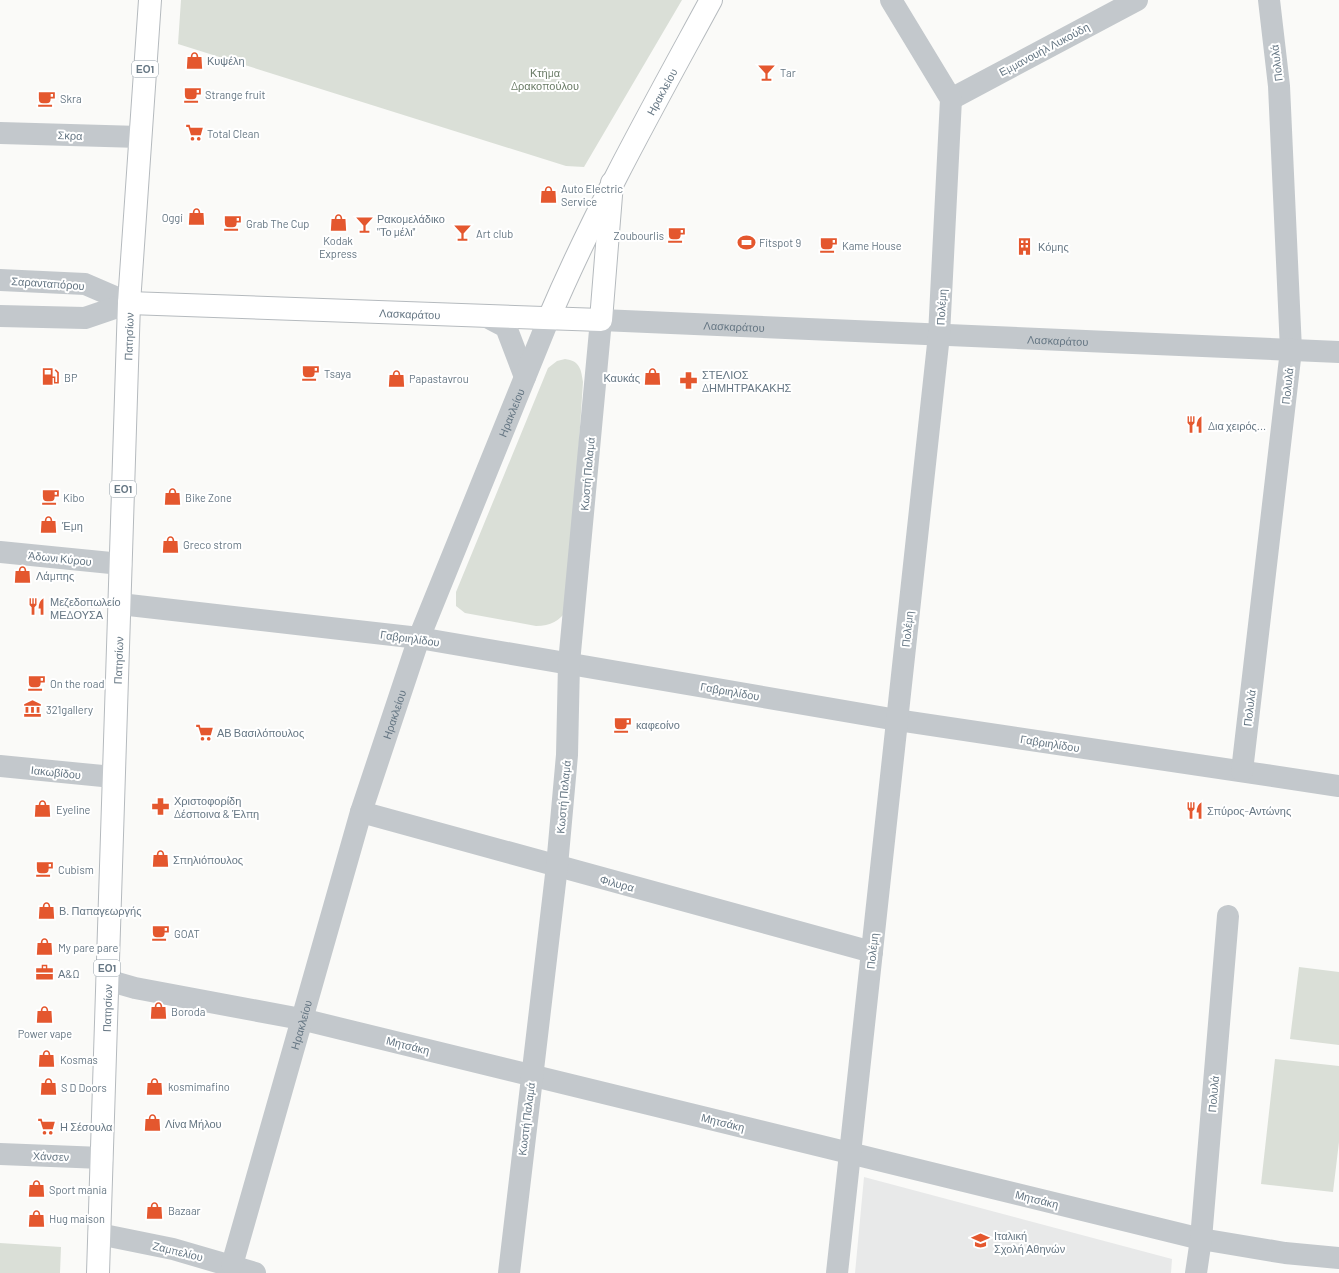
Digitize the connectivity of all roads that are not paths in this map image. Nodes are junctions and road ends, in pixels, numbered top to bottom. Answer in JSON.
{"nodes":[{"id":1,"x":150,"y":0,"type":"edge"},
{"id":2,"x":711,"y":0,"type":"edge"},
{"id":3,"x":891,"y":0,"type":"edge"},
{"id":4,"x":1137,"y":0,"type":"edge"},
{"id":5,"x":1269,"y":0,"type":"edge"},
{"id":6,"x":950,"y":99,"type":"junction"},
{"id":7,"x":0,"y":133,"type":"edge"},
{"id":8,"x":140,"y":137,"type":"junction"},
{"id":9,"x":612,"y":183,"type":"junction"},
{"id":10,"x":0,"y":280,"type":"edge"},
{"id":11,"x":129,"y":303,"type":"junction"},
{"id":12,"x":0,"y":316,"type":"edge"},
{"id":13,"x":485,"y":316,"type":"junction"},
{"id":14,"x":549,"y":318,"type":"junction"},
{"id":15,"x":601,"y":320,"type":"junction"},
{"id":16,"x":939,"y":335,"type":"junction"},
{"id":17,"x":1291,"y":350,"type":"junction"},
{"id":18,"x":1339,"y":352,"type":"edge"},
{"id":19,"x":525,"y":377,"type":"junction"},
{"id":20,"x":0,"y":552,"type":"edge"},
{"id":21,"x":121,"y":564,"type":"junction"},
{"id":22,"x":120,"y":604,"type":"junction"},
{"id":23,"x":419,"y":638,"type":"junction"},
{"id":24,"x":569,"y":663,"type":"junction"},
{"id":25,"x":897,"y":720,"type":"junction"},
{"id":26,"x":0,"y":766,"type":"edge"},
{"id":27,"x":1242,"y":771,"type":"junction"},
{"id":28,"x":113,"y":778,"type":"junction"},
{"id":29,"x":1339,"y":786,"type":"edge"},
{"id":30,"x":361,"y":812,"type":"junction"},
{"id":31,"x":557,"y":866,"type":"junction"},
{"id":32,"x":1228,"y":916,"type":"dead end"},
{"id":33,"x":872,"y":952,"type":"junction"},
{"id":34,"x":107,"y":980,"type":"junction"},
{"id":35,"x":301,"y":1019,"type":"junction"},
{"id":36,"x":531,"y":1075,"type":"junction"},
{"id":37,"x":850,"y":1153,"type":"junction"},
{"id":38,"x":0,"y":1154,"type":"edge"},
{"id":39,"x":102,"y":1158,"type":"junction"},
{"id":40,"x":99,"y":1234,"type":"junction"},
{"id":41,"x":1201,"y":1239,"type":"junction"},
{"id":42,"x":1339,"y":1258,"type":"edge"},
{"id":43,"x":232,"y":1265,"type":"junction"},
{"id":44,"x":98,"y":1273,"type":"edge"},
{"id":45,"x":255,"y":1273,"type":"edge"},
{"id":46,"x":509,"y":1273,"type":"edge"},
{"id":47,"x":837,"y":1273,"type":"edge"},
{"id":48,"x":1196,"y":1273,"type":"edge"}],
"edges":[{"from":1,"to":8,"type":"main road","name":"Πατησίων","number":"ΕΟ1"},
{"from":2,"to":9,"type":"main road","name":"Ηρακλείου"},
{"from":3,"to":6,"type":"street"},
{"from":4,"to":6,"type":"street","name":"Εμμανουήλ Λυκούδη"},
{"from":5,"to":17,"type":"street","name":"Πολυλά"},
{"from":6,"to":16,"type":"street","name":"Πολέμη"},
{"from":7,"to":8,"type":"street","name":"Σκρα"},
{"from":8,"to":11,"type":"main road","name":"Πατησίων","number":"ΕΟ1"},
{"from":9,"to":14,"type":"main road","name":"Ηρακλείου"},
{"from":9,"to":15,"type":"main road","name":"Ηρακλείου"},
{"from":10,"to":11,"type":"street","name":"Σαρανταπόρου"},
{"from":11,"to":12,"type":"street"},
{"from":11,"to":13,"type":"main road","name":"Λασκαράτου"},
{"from":11,"to":21,"type":"main road","name":"Πατησίων","number":"ΕΟ1"},
{"from":13,"to":14,"type":"main road","name":"Λασκαράτου"},
{"from":13,"to":19,"type":"street"},
{"from":14,"to":15,"type":"main road","name":"Λασκαράτου"},
{"from":14,"to":19,"type":"street","name":"Ηρακλείου"},
{"from":15,"to":16,"type":"street","name":"Λασκαράτου"},
{"from":15,"to":24,"type":"street","name":"Κωστή Παλαμά"},
{"from":16,"to":17,"type":"street","name":"Λασκαράτου"},
{"from":16,"to":25,"type":"street","name":"Πολέμη"},
{"from":17,"to":18,"type":"street","name":"Λασκαράτου"},
{"from":17,"to":27,"type":"street","name":"Πολυλά"},
{"from":19,"to":23,"type":"street","name":"Ηρακλείου"},
{"from":20,"to":21,"type":"street","name":"Άδωνι Κύρου"},
{"from":21,"to":22,"type":"main road","name":"Πατησίων","number":"ΕΟ1"},
{"from":22,"to":23,"type":"street","name":"Γαβριηλίδου"},
{"from":22,"to":28,"type":"main road","name":"Πατησίων","number":"ΕΟ1"},
{"from":23,"to":24,"type":"street","name":"Γαβριηλίδου"},
{"from":23,"to":30,"type":"street","name":"Ηρακλείου"},
{"from":24,"to":25,"type":"street","name":"Γαβριηλίδου"},
{"from":24,"to":31,"type":"street","name":"Κωστή Παλαμά"},
{"from":25,"to":27,"type":"street","name":"Γαβριηλίδου"},
{"from":25,"to":33,"type":"street","name":"Πολέμη"},
{"from":26,"to":28,"type":"street","name":"Ιακωβίδου"},
{"from":27,"to":29,"type":"street","name":"Γαβριηλίδου"},
{"from":28,"to":34,"type":"main road","name":"Πατησίων","number":"ΕΟ1"},
{"from":30,"to":31,"type":"street","name":"Φιλυρα"},
{"from":30,"to":35,"type":"street","name":"Ηρακλείου"},
{"from":31,"to":33,"type":"street","name":"Φιλυρα"},
{"from":31,"to":36,"type":"street","name":"Κωστή Παλαμά"},
{"from":32,"to":41,"type":"street","name":"Πολυλά"},
{"from":33,"to":37,"type":"street","name":"Πολέμη"},
{"from":34,"to":35,"type":"street","name":"Μητσάκη"},
{"from":34,"to":39,"type":"main road","name":"Πατησίων","number":"ΕΟ1"},
{"from":35,"to":36,"type":"street","name":"Μητσάκη"},
{"from":35,"to":43,"type":"street","name":"Ηρακλείου"},
{"from":36,"to":37,"type":"street","name":"Μητσάκη"},
{"from":36,"to":46,"type":"street","name":"Κωστή Παλαμά"},
{"from":37,"to":41,"type":"street","name":"Μητσάκη"},
{"from":37,"to":47,"type":"street","name":"Πολέμη"},
{"from":38,"to":39,"type":"street","name":"Χάνσεν"},
{"from":39,"to":40,"type":"main road","name":"Πατησίων","number":"ΕΟ1"},
{"from":40,"to":43,"type":"street","name":"Ζαμπελίου"},
{"from":40,"to":44,"type":"main road","name":"Πατησίων","number":"ΕΟ1"},
{"from":41,"to":42,"type":"street","name":"Μητσάκη"},
{"from":41,"to":48,"type":"street","name":"Πολυλά"},
{"from":43,"to":45,"type":"street","name":"Ζαμπελίου"}]}
